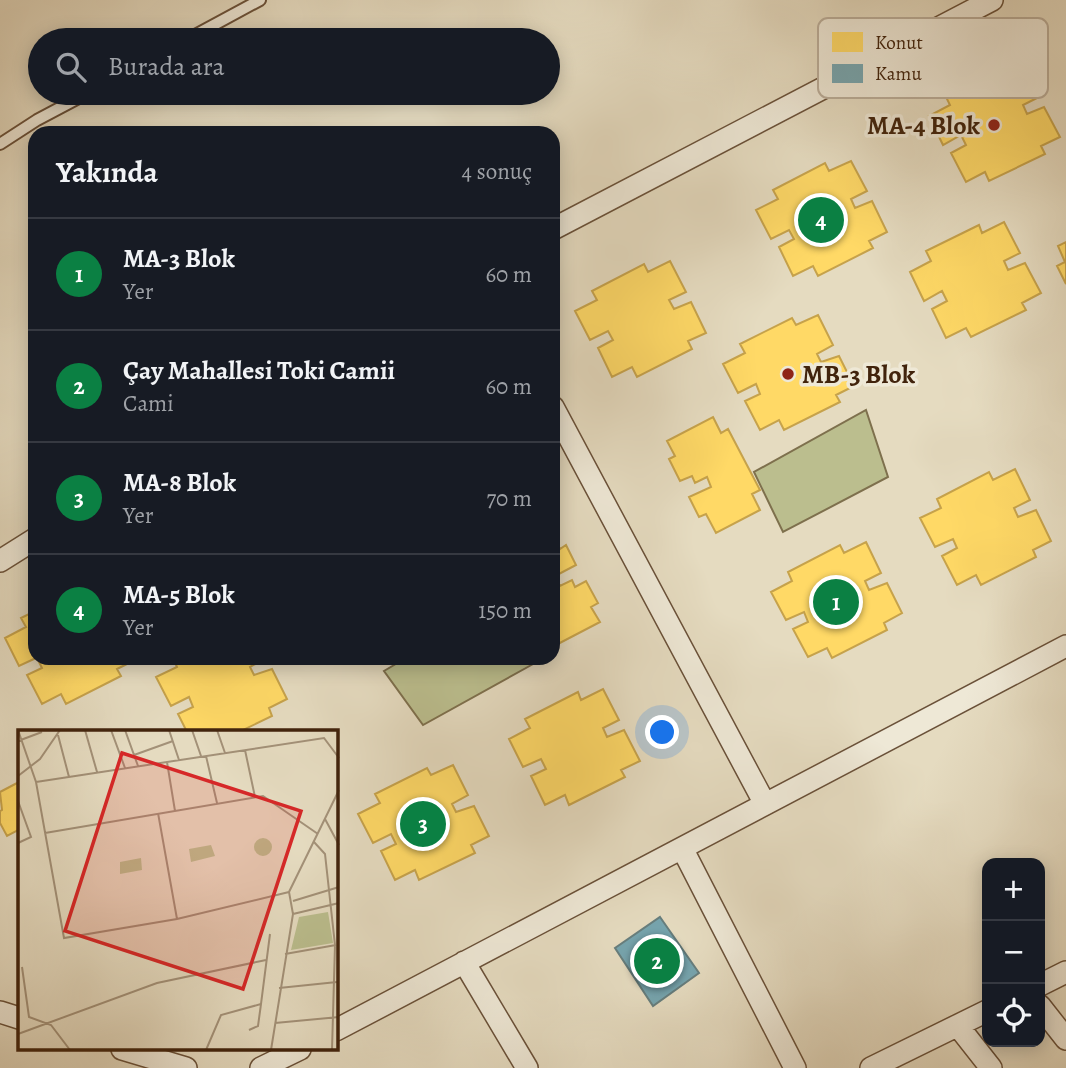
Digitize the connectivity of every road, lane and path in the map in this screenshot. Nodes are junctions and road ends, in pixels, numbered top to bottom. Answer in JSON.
{"nodes":[{"id":1,"x":260,"y":0,"type":"edge"},
{"id":2,"x":992,"y":0,"type":"edge"},
{"id":3,"x":957,"y":18,"type":"edge"},
{"id":4,"x":208,"y":28,"type":"edge"},
{"id":5,"x":818,"y":91,"type":"edge"},
{"id":6,"x":65,"y":105,"type":"edge"},
{"id":7,"x":0,"y":144,"type":"edge"},
{"id":8,"x":560,"y":225,"type":"edge"},
{"id":9,"x":560,"y":420,"type":"edge"},
{"id":10,"x":28,"y":543,"type":"edge"},
{"id":11,"x":0,"y":561,"type":"edge"},
{"id":12,"x":1066,"y":646,"type":"edge"},
{"id":13,"x":765,"y":804,"type":"junction"},
{"id":14,"x":682,"y":848,"type":"junction"},
{"id":15,"x":464,"y":962,"type":"junction"},
{"id":16,"x":1066,"y":972,"type":"edge"},
{"id":17,"x":1042,"y":984,"type":"edge"},
{"id":18,"x":0,"y":1012,"type":"edge"},
{"id":19,"x":1045,"y":1012,"type":"edge"},
{"id":20,"x":982,"y":1014,"type":"edge"},
{"id":21,"x":18,"y":1018,"type":"edge"},
{"id":22,"x":958,"y":1026,"type":"junction"},
{"id":23,"x":338,"y":1029,"type":"edge"},
{"id":24,"x":1066,"y":1039,"type":"edge"},
{"id":25,"x":125,"y":1050,"type":"edge"},
{"id":26,"x":298,"y":1050,"type":"edge"},
{"id":27,"x":270,"y":1066,"type":"edge"},
{"id":28,"x":186,"y":1068,"type":"edge"},
{"id":29,"x":527,"y":1068,"type":"edge"},
{"id":30,"x":795,"y":1068,"type":"edge"},
{"id":31,"x":871,"y":1068,"type":"edge"},
{"id":32,"x":991,"y":1068,"type":"edge"}],
"edges":[{"from":1,"to":4,"type":"lane"},
{"from":2,"to":3,"type":"street"},
{"from":5,"to":8,"type":"street"},
{"from":6,"to":7,"type":"lane"},
{"from":9,"to":13,"type":"street"},
{"from":10,"to":11,"type":"street"},
{"from":12,"to":13,"type":"street"},
{"from":13,"to":14,"type":"street"},
{"from":14,"to":15,"type":"street"},
{"from":14,"to":30,"type":"street"},
{"from":15,"to":23,"type":"street"},
{"from":15,"to":29,"type":"street"},
{"from":16,"to":17,"type":"street"},
{"from":18,"to":21,"type":"street"},
{"from":19,"to":24,"type":"street"},
{"from":20,"to":22,"type":"street"},
{"from":22,"to":31,"type":"street"},
{"from":22,"to":32,"type":"street"},
{"from":25,"to":28,"type":"street"},
{"from":26,"to":27,"type":"street"}]}
